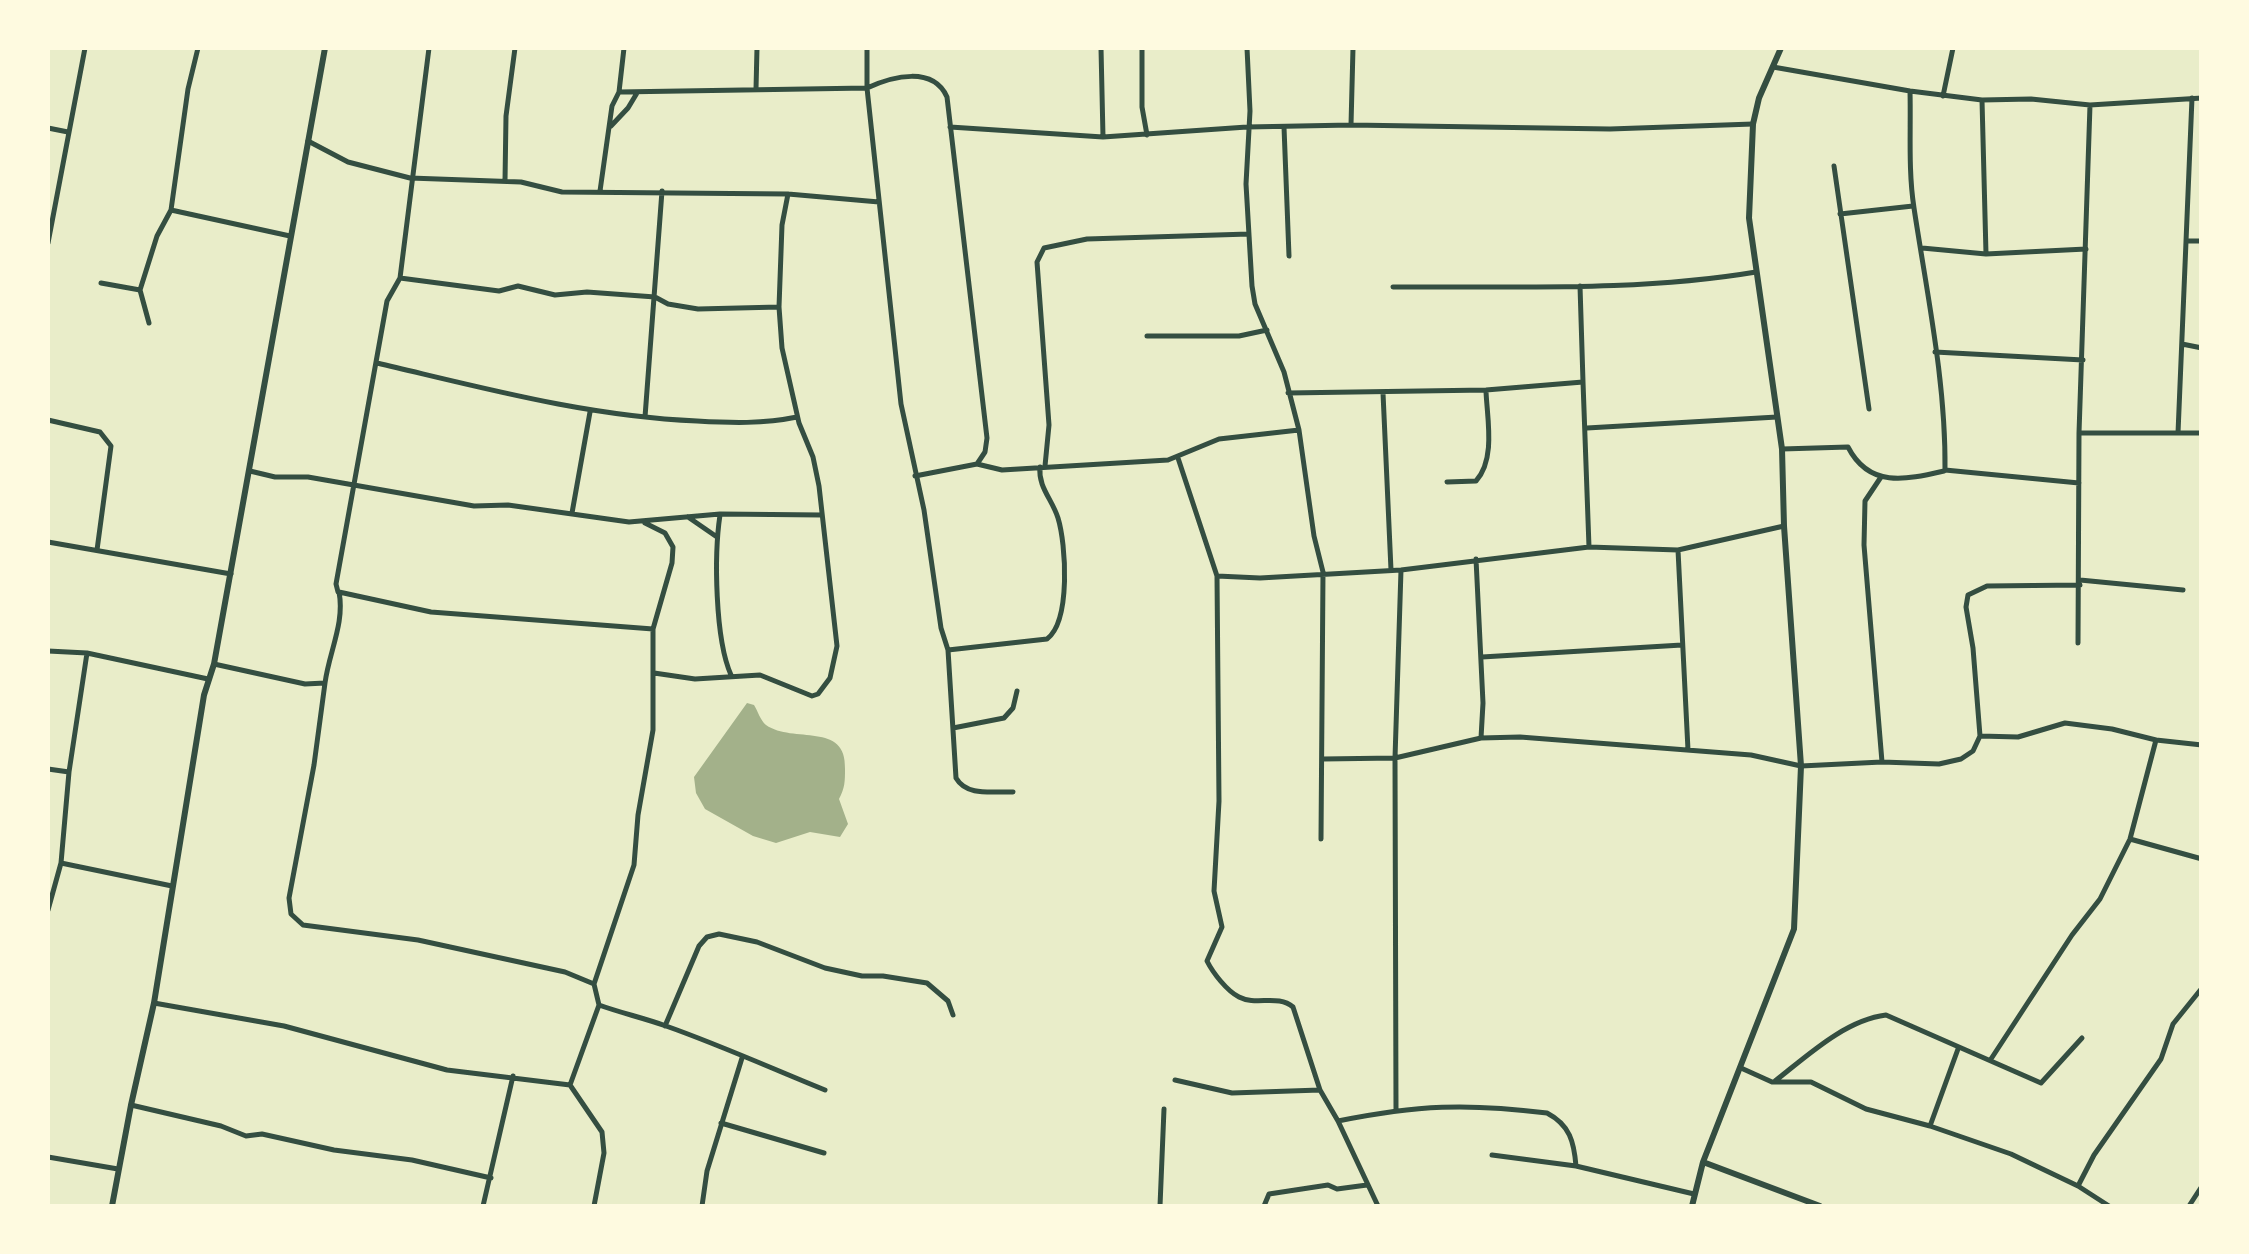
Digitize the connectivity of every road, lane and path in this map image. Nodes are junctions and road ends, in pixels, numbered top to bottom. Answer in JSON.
{"nodes":[{"id":1,"x":86,"y":48,"type":"edge"},
{"id":2,"x":198,"y":48,"type":"edge"},
{"id":3,"x":325,"y":48,"type":"edge"},
{"id":4,"x":429,"y":48,"type":"edge"},
{"id":5,"x":515,"y":48,"type":"edge"},
{"id":6,"x":624,"y":48,"type":"edge"},
{"id":7,"x":757,"y":48,"type":"edge"},
{"id":8,"x":866,"y":48,"type":"edge"},
{"id":9,"x":1101,"y":48,"type":"edge"},
{"id":10,"x":1142,"y":48,"type":"edge"},
{"id":11,"x":1247,"y":48,"type":"edge"},
{"id":12,"x":1353,"y":48,"type":"edge"},
{"id":13,"x":1781,"y":48,"type":"edge"},
{"id":14,"x":1953,"y":48,"type":"edge"},
{"id":15,"x":1772,"y":66,"type":"junction"},
{"id":16,"x":867,"y":88,"type":"junction"},
{"id":17,"x":756,"y":89,"type":"junction"},
{"id":18,"x":1910,"y":91,"type":"junction"},
{"id":19,"x":620,"y":92,"type":"junction"},
{"id":20,"x":637,"y":92,"type":"junction"},
{"id":21,"x":1943,"y":96,"type":"junction"},
{"id":22,"x":2192,"y":98,"type":"junction"},
{"id":23,"x":2202,"y":98,"type":"edge"},
{"id":24,"x":1982,"y":100,"type":"junction"},
{"id":25,"x":2090,"y":105,"type":"junction"},
{"id":26,"x":1753,"y":124,"type":"junction"},
{"id":27,"x":1351,"y":125,"type":"junction"},
{"id":28,"x":611,"y":126,"type":"junction"},
{"id":29,"x":950,"y":127,"type":"junction"},
{"id":30,"x":48,"y":128,"type":"edge"},
{"id":31,"x":1247,"y":128,"type":"junction"},
{"id":32,"x":1284,"y":128,"type":"junction"},
{"id":33,"x":68,"y":132,"type":"junction"},
{"id":34,"x":1147,"y":135,"type":"junction"},
{"id":35,"x":1103,"y":137,"type":"junction"},
{"id":36,"x":308,"y":141,"type":"junction"},
{"id":37,"x":1834,"y":166,"type":"dead end"},
{"id":38,"x":410,"y":178,"type":"junction"},
{"id":39,"x":505,"y":181,"type":"junction"},
{"id":40,"x":662,"y":191,"type":"junction"},
{"id":41,"x":600,"y":192,"type":"junction"},
{"id":42,"x":788,"y":194,"type":"junction"},
{"id":43,"x":880,"y":202,"type":"junction"},
{"id":44,"x":1913,"y":206,"type":"junction"},
{"id":45,"x":171,"y":210,"type":"junction"},
{"id":46,"x":1840,"y":214,"type":"junction"},
{"id":47,"x":1249,"y":234,"type":"junction"},
{"id":48,"x":290,"y":236,"type":"junction"},
{"id":49,"x":2186,"y":241,"type":"junction"},
{"id":50,"x":2202,"y":241,"type":"edge"},
{"id":51,"x":48,"y":243,"type":"edge"},
{"id":52,"x":1922,"y":248,"type":"junction"},
{"id":53,"x":2086,"y":249,"type":"junction"},
{"id":54,"x":1986,"y":254,"type":"junction"},
{"id":55,"x":1289,"y":256,"type":"dead end"},
{"id":56,"x":1756,"y":272,"type":"junction"},
{"id":57,"x":400,"y":278,"type":"junction"},
{"id":58,"x":101,"y":283,"type":"dead end"},
{"id":59,"x":1580,"y":286,"type":"junction"},
{"id":60,"x":1392,"y":288,"type":"dead end"},
{"id":61,"x":140,"y":290,"type":"junction"},
{"id":62,"x":655,"y":296,"type":"junction"},
{"id":63,"x":779,"y":308,"type":"junction"},
{"id":64,"x":149,"y":324,"type":"dead end"},
{"id":65,"x":1267,"y":330,"type":"junction"},
{"id":66,"x":1147,"y":336,"type":"dead end"},
{"id":67,"x":2182,"y":344,"type":"junction"},
{"id":68,"x":2202,"y":348,"type":"edge"},
{"id":69,"x":1935,"y":352,"type":"junction"},
{"id":70,"x":2083,"y":360,"type":"junction"},
{"id":71,"x":377,"y":363,"type":"junction"},
{"id":72,"x":1584,"y":382,"type":"junction"},
{"id":73,"x":1486,"y":390,"type":"junction"},
{"id":74,"x":1383,"y":392,"type":"junction"},
{"id":75,"x":1288,"y":393,"type":"junction"},
{"id":76,"x":1869,"y":409,"type":"dead end"},
{"id":77,"x":590,"y":412,"type":"junction"},
{"id":78,"x":797,"y":417,"type":"junction"},
{"id":79,"x":1777,"y":417,"type":"junction"},
{"id":80,"x":644,"y":419,"type":"junction"},
{"id":81,"x":48,"y":420,"type":"edge"},
{"id":82,"x":1587,"y":428,"type":"junction"},
{"id":83,"x":1299,"y":430,"type":"junction"},
{"id":84,"x":2178,"y":432,"type":"junction"},
{"id":85,"x":2202,"y":433,"type":"edge"},
{"id":86,"x":2079,"y":434,"type":"junction"},
{"id":87,"x":1782,"y":449,"type":"junction"},
{"id":88,"x":1178,"y":458,"type":"junction"},
{"id":89,"x":978,"y":464,"type":"junction"},
{"id":90,"x":1042,"y":466,"type":"junction"},
{"id":91,"x":1945,"y":470,"type":"junction"},
{"id":92,"x":250,"y":471,"type":"junction"},
{"id":93,"x":915,"y":476,"type":"junction"},
{"id":94,"x":1881,"y":477,"type":"junction"},
{"id":95,"x":1447,"y":482,"type":"dead end"},
{"id":96,"x":2079,"y":484,"type":"junction"},
{"id":97,"x":352,"y":487,"type":"junction"},
{"id":98,"x":572,"y":513,"type":"junction"},
{"id":99,"x":720,"y":514,"type":"junction"},
{"id":100,"x":823,"y":515,"type":"junction"},
{"id":101,"x":688,"y":517,"type":"junction"},
{"id":102,"x":646,"y":522,"type":"junction"},
{"id":103,"x":1784,"y":526,"type":"junction"},
{"id":104,"x":717,"y":538,"type":"junction"},
{"id":105,"x":48,"y":542,"type":"edge"},
{"id":106,"x":1589,"y":548,"type":"junction"},
{"id":107,"x":97,"y":550,"type":"junction"},
{"id":108,"x":1678,"y":550,"type":"junction"},
{"id":109,"x":1476,"y":559,"type":"junction"},
{"id":110,"x":1391,"y":570,"type":"junction"},
{"id":111,"x":1400,"y":570,"type":"junction"},
{"id":112,"x":1323,"y":572,"type":"junction"},
{"id":113,"x":231,"y":574,"type":"junction"},
{"id":114,"x":1216,"y":576,"type":"junction"},
{"id":115,"x":2080,"y":583,"type":"junction"},
{"id":116,"x":2183,"y":590,"type":"dead end"},
{"id":117,"x":338,"y":592,"type":"junction"},
{"id":118,"x":653,"y":630,"type":"junction"},
{"id":119,"x":1682,"y":644,"type":"junction"},
{"id":120,"x":2078,"y":644,"type":"dead end"},
{"id":121,"x":948,"y":650,"type":"junction"},
{"id":122,"x":48,"y":651,"type":"edge"},
{"id":123,"x":87,"y":654,"type":"junction"},
{"id":124,"x":1482,"y":656,"type":"junction"},
{"id":125,"x":214,"y":664,"type":"junction"},
{"id":126,"x":653,"y":673,"type":"junction"},
{"id":127,"x":731,"y":675,"type":"junction"},
{"id":128,"x":208,"y":679,"type":"junction"},
{"id":129,"x":325,"y":683,"type":"junction"},
{"id":130,"x":1017,"y":691,"type":"dead end"},
{"id":131,"x":953,"y":728,"type":"junction"},
{"id":132,"x":1980,"y":736,"type":"junction"},
{"id":133,"x":1481,"y":738,"type":"junction"},
{"id":134,"x":2156,"y":740,"type":"junction"},
{"id":135,"x":2202,"y":744,"type":"edge"},
{"id":136,"x":1688,"y":750,"type":"junction"},
{"id":137,"x":1396,"y":758,"type":"junction"},
{"id":138,"x":1323,"y":759,"type":"junction"},
{"id":139,"x":1882,"y":762,"type":"junction"},
{"id":140,"x":1801,"y":766,"type":"junction"},
{"id":141,"x":48,"y":769,"type":"edge"},
{"id":142,"x":69,"y":772,"type":"junction"},
{"id":143,"x":1014,"y":792,"type":"dead end"},
{"id":144,"x":1321,"y":839,"type":"dead end"},
{"id":145,"x":2130,"y":839,"type":"junction"},
{"id":146,"x":2202,"y":859,"type":"edge"},
{"id":147,"x":62,"y":863,"type":"junction"},
{"id":148,"x":172,"y":886,"type":"junction"},
{"id":149,"x":48,"y":910,"type":"edge"},
{"id":150,"x":594,"y":984,"type":"junction"},
{"id":151,"x":2202,"y":988,"type":"edge"},
{"id":152,"x":154,"y":1003,"type":"junction"},
{"id":153,"x":599,"y":1005,"type":"junction"},
{"id":154,"x":953,"y":1015,"type":"dead end"},
{"id":155,"x":664,"y":1026,"type":"junction"},
{"id":156,"x":2082,"y":1038,"type":"dead end"},
{"id":157,"x":1958,"y":1048,"type":"junction"},
{"id":158,"x":742,"y":1058,"type":"junction"},
{"id":159,"x":1992,"y":1059,"type":"junction"},
{"id":160,"x":1741,"y":1068,"type":"junction"},
{"id":161,"x":513,"y":1076,"type":"junction"},
{"id":162,"x":1175,"y":1080,"type":"dead end"},
{"id":163,"x":1772,"y":1082,"type":"junction"},
{"id":164,"x":570,"y":1085,"type":"junction"},
{"id":165,"x":825,"y":1090,"type":"dead end"},
{"id":166,"x":1320,"y":1090,"type":"junction"},
{"id":167,"x":130,"y":1105,"type":"junction"},
{"id":168,"x":1396,"y":1109,"type":"junction"},
{"id":169,"x":1164,"y":1110,"type":"dead end"},
{"id":170,"x":1338,"y":1121,"type":"junction"},
{"id":171,"x":722,"y":1123,"type":"junction"},
{"id":172,"x":1930,"y":1126,"type":"junction"},
{"id":173,"x":824,"y":1154,"type":"dead end"},
{"id":174,"x":1492,"y":1155,"type":"dead end"},
{"id":175,"x":48,"y":1157,"type":"edge"},
{"id":176,"x":1703,"y":1162,"type":"junction"},
{"id":177,"x":1576,"y":1166,"type":"junction"},
{"id":178,"x":118,"y":1169,"type":"junction"},
{"id":179,"x":491,"y":1178,"type":"junction"},
{"id":180,"x":1368,"y":1185,"type":"junction"},
{"id":181,"x":2078,"y":1186,"type":"junction"},
{"id":182,"x":2202,"y":1186,"type":"edge"},
{"id":183,"x":1694,"y":1194,"type":"junction"},
{"id":184,"x":112,"y":1206,"type":"edge"},
{"id":185,"x":483,"y":1206,"type":"edge"},
{"id":186,"x":594,"y":1206,"type":"edge"},
{"id":187,"x":702,"y":1206,"type":"edge"},
{"id":188,"x":1160,"y":1206,"type":"edge"},
{"id":189,"x":1264,"y":1206,"type":"edge"},
{"id":190,"x":1378,"y":1206,"type":"edge"},
{"id":191,"x":1692,"y":1206,"type":"edge"},
{"id":192,"x":1820,"y":1206,"type":"edge"},
{"id":193,"x":2110,"y":1206,"type":"edge"},
{"id":194,"x":2189,"y":1206,"type":"edge"}],
"edges":[{"from":1,"to":33,"type":"street"},
{"from":2,"to":45,"type":"street"},
{"from":3,"to":36,"type":"street"},
{"from":4,"to":38,"type":"street"},
{"from":5,"to":39,"type":"street"},
{"from":6,"to":19,"type":"street"},
{"from":7,"to":17,"type":"street"},
{"from":8,"to":16,"type":"street"},
{"from":9,"to":35,"type":"street"},
{"from":10,"to":34,"type":"street"},
{"from":11,"to":31,"type":"street"},
{"from":12,"to":27,"type":"street"},
{"from":13,"to":15,"type":"street"},
{"from":14,"to":21,"type":"street"},
{"from":15,"to":18,"type":"street"},
{"from":15,"to":26,"type":"street"},
{"from":16,"to":17,"type":"street"},
{"from":16,"to":29,"type":"street"},
{"from":16,"to":43,"type":"street"},
{"from":17,"to":20,"type":"street"},
{"from":18,"to":21,"type":"street"},
{"from":18,"to":44,"type":"street"},
{"from":19,"to":20,"type":"street"},
{"from":19,"to":28,"type":"street"},
{"from":20,"to":28,"type":"street"},
{"from":21,"to":24,"type":"street"},
{"from":22,"to":23,"type":"street"},
{"from":22,"to":25,"type":"street"},
{"from":22,"to":49,"type":"street"},
{"from":24,"to":25,"type":"street"},
{"from":24,"to":54,"type":"street"},
{"from":25,"to":53,"type":"street"},
{"from":26,"to":27,"type":"street"},
{"from":26,"to":56,"type":"street"},
{"from":27,"to":32,"type":"street"},
{"from":28,"to":41,"type":"street"},
{"from":29,"to":35,"type":"street"},
{"from":29,"to":89,"type":"street"},
{"from":30,"to":33,"type":"street"},
{"from":31,"to":32,"type":"street"},
{"from":31,"to":34,"type":"street"},
{"from":31,"to":47,"type":"street"},
{"from":32,"to":55,"type":"street"},
{"from":33,"to":51,"type":"street"},
{"from":34,"to":35,"type":"street"},
{"from":36,"to":38,"type":"street"},
{"from":36,"to":48,"type":"street"},
{"from":37,"to":46,"type":"street"},
{"from":38,"to":39,"type":"street"},
{"from":38,"to":57,"type":"street"},
{"from":39,"to":41,"type":"street"},
{"from":40,"to":41,"type":"street"},
{"from":40,"to":42,"type":"street"},
{"from":40,"to":62,"type":"street"},
{"from":42,"to":43,"type":"street"},
{"from":42,"to":63,"type":"street"},
{"from":43,"to":93,"type":"street"},
{"from":44,"to":46,"type":"street"},
{"from":44,"to":52,"type":"street"},
{"from":45,"to":48,"type":"street"},
{"from":45,"to":61,"type":"street"},
{"from":46,"to":76,"type":"street"},
{"from":47,"to":65,"type":"street"},
{"from":47,"to":90,"type":"street"},
{"from":48,"to":92,"type":"street"},
{"from":49,"to":50,"type":"street"},
{"from":49,"to":67,"type":"street"},
{"from":52,"to":54,"type":"street"},
{"from":52,"to":69,"type":"street"},
{"from":53,"to":54,"type":"street"},
{"from":53,"to":70,"type":"street"},
{"from":56,"to":59,"type":"street"},
{"from":56,"to":79,"type":"street"},
{"from":57,"to":62,"type":"street"},
{"from":57,"to":71,"type":"street"},
{"from":58,"to":61,"type":"street"},
{"from":59,"to":60,"type":"street"},
{"from":59,"to":72,"type":"street"},
{"from":61,"to":64,"type":"street"},
{"from":62,"to":63,"type":"street"},
{"from":62,"to":80,"type":"street"},
{"from":63,"to":78,"type":"street"},
{"from":65,"to":66,"type":"street"},
{"from":65,"to":75,"type":"street"},
{"from":67,"to":68,"type":"street"},
{"from":67,"to":84,"type":"street"},
{"from":69,"to":70,"type":"street"},
{"from":69,"to":91,"type":"street"},
{"from":70,"to":86,"type":"street"},
{"from":71,"to":77,"type":"street"},
{"from":71,"to":97,"type":"street"},
{"from":72,"to":73,"type":"street"},
{"from":72,"to":82,"type":"street"},
{"from":73,"to":74,"type":"street"},
{"from":73,"to":95,"type":"street"},
{"from":74,"to":75,"type":"street"},
{"from":74,"to":110,"type":"street"},
{"from":75,"to":83,"type":"street"},
{"from":77,"to":80,"type":"street"},
{"from":77,"to":98,"type":"street"},
{"from":78,"to":80,"type":"street"},
{"from":78,"to":100,"type":"street"},
{"from":79,"to":82,"type":"street"},
{"from":79,"to":87,"type":"street"},
{"from":81,"to":107,"type":"street"},
{"from":82,"to":106,"type":"street"},
{"from":83,"to":88,"type":"street"},
{"from":83,"to":112,"type":"street"},
{"from":84,"to":85,"type":"street"},
{"from":84,"to":86,"type":"street"},
{"from":86,"to":96,"type":"street"},
{"from":87,"to":94,"type":"street"},
{"from":87,"to":103,"type":"street"},
{"from":88,"to":90,"type":"street"},
{"from":88,"to":114,"type":"street"},
{"from":89,"to":90,"type":"street"},
{"from":89,"to":93,"type":"street"},
{"from":90,"to":121,"type":"street"},
{"from":91,"to":94,"type":"street"},
{"from":91,"to":96,"type":"street"},
{"from":92,"to":97,"type":"street"},
{"from":92,"to":113,"type":"street"},
{"from":93,"to":121,"type":"street"},
{"from":94,"to":139,"type":"street"},
{"from":96,"to":115,"type":"street"},
{"from":97,"to":98,"type":"street"},
{"from":97,"to":117,"type":"street"},
{"from":98,"to":102,"type":"street"},
{"from":99,"to":100,"type":"street"},
{"from":99,"to":101,"type":"street"},
{"from":99,"to":104,"type":"street"},
{"from":100,"to":127,"type":"street"},
{"from":101,"to":102,"type":"street"},
{"from":101,"to":104,"type":"street"},
{"from":102,"to":118,"type":"street"},
{"from":103,"to":108,"type":"street"},
{"from":103,"to":140,"type":"street"},
{"from":104,"to":127,"type":"street"},
{"from":105,"to":107,"type":"street"},
{"from":106,"to":108,"type":"street"},
{"from":106,"to":109,"type":"street"},
{"from":107,"to":113,"type":"street"},
{"from":108,"to":119,"type":"street"},
{"from":109,"to":111,"type":"street"},
{"from":109,"to":124,"type":"street"},
{"from":110,"to":111,"type":"street"},
{"from":110,"to":112,"type":"street"},
{"from":111,"to":137,"type":"street"},
{"from":112,"to":114,"type":"street"},
{"from":112,"to":138,"type":"street"},
{"from":113,"to":125,"type":"street"},
{"from":114,"to":166,"type":"street"},
{"from":115,"to":116,"type":"street"},
{"from":115,"to":120,"type":"street"},
{"from":115,"to":132,"type":"street"},
{"from":117,"to":118,"type":"street"},
{"from":117,"to":129,"type":"street"},
{"from":118,"to":126,"type":"street"},
{"from":119,"to":124,"type":"street"},
{"from":119,"to":136,"type":"street"},
{"from":121,"to":131,"type":"street"},
{"from":122,"to":123,"type":"street"},
{"from":123,"to":128,"type":"street"},
{"from":123,"to":142,"type":"street"},
{"from":124,"to":133,"type":"street"},
{"from":125,"to":128,"type":"street"},
{"from":125,"to":129,"type":"street"},
{"from":126,"to":127,"type":"street"},
{"from":126,"to":150,"type":"street"},
{"from":128,"to":148,"type":"street"},
{"from":129,"to":150,"type":"street"},
{"from":130,"to":131,"type":"street"},
{"from":131,"to":143,"type":"street"},
{"from":132,"to":134,"type":"street"},
{"from":132,"to":139,"type":"street"},
{"from":133,"to":136,"type":"street"},
{"from":133,"to":137,"type":"street"},
{"from":134,"to":135,"type":"street"},
{"from":134,"to":145,"type":"street"},
{"from":136,"to":140,"type":"street"},
{"from":137,"to":138,"type":"street"},
{"from":137,"to":168,"type":"street"},
{"from":138,"to":144,"type":"street"},
{"from":139,"to":140,"type":"street"},
{"from":140,"to":160,"type":"street"},
{"from":141,"to":142,"type":"street"},
{"from":142,"to":147,"type":"street"},
{"from":145,"to":146,"type":"street"},
{"from":145,"to":159,"type":"street"},
{"from":147,"to":148,"type":"street"},
{"from":147,"to":149,"type":"street"},
{"from":148,"to":152,"type":"street"},
{"from":150,"to":153,"type":"street"},
{"from":151,"to":181,"type":"street"},
{"from":152,"to":161,"type":"street"},
{"from":152,"to":167,"type":"street"},
{"from":153,"to":155,"type":"street"},
{"from":153,"to":164,"type":"street"},
{"from":154,"to":155,"type":"street"},
{"from":155,"to":158,"type":"street"},
{"from":156,"to":159,"type":"street"},
{"from":157,"to":159,"type":"street"},
{"from":157,"to":163,"type":"street"},
{"from":157,"to":172,"type":"street"},
{"from":158,"to":165,"type":"street"},
{"from":158,"to":171,"type":"street"},
{"from":160,"to":163,"type":"street"},
{"from":160,"to":176,"type":"street"},
{"from":161,"to":164,"type":"street"},
{"from":161,"to":179,"type":"street"},
{"from":162,"to":166,"type":"street"},
{"from":163,"to":172,"type":"street"},
{"from":164,"to":186,"type":"street"},
{"from":166,"to":170,"type":"street"},
{"from":167,"to":178,"type":"street"},
{"from":167,"to":179,"type":"street"},
{"from":168,"to":170,"type":"street"},
{"from":168,"to":177,"type":"street"},
{"from":169,"to":188,"type":"street"},
{"from":170,"to":180,"type":"street"},
{"from":171,"to":173,"type":"street"},
{"from":171,"to":187,"type":"street"},
{"from":172,"to":181,"type":"street"},
{"from":174,"to":177,"type":"street"},
{"from":175,"to":178,"type":"street"},
{"from":176,"to":183,"type":"street"},
{"from":176,"to":192,"type":"street"},
{"from":177,"to":183,"type":"street"},
{"from":178,"to":184,"type":"street"},
{"from":179,"to":185,"type":"street"},
{"from":180,"to":189,"type":"street"},
{"from":180,"to":190,"type":"street"},
{"from":181,"to":193,"type":"street"},
{"from":182,"to":194,"type":"street"},
{"from":183,"to":191,"type":"street"}]}
